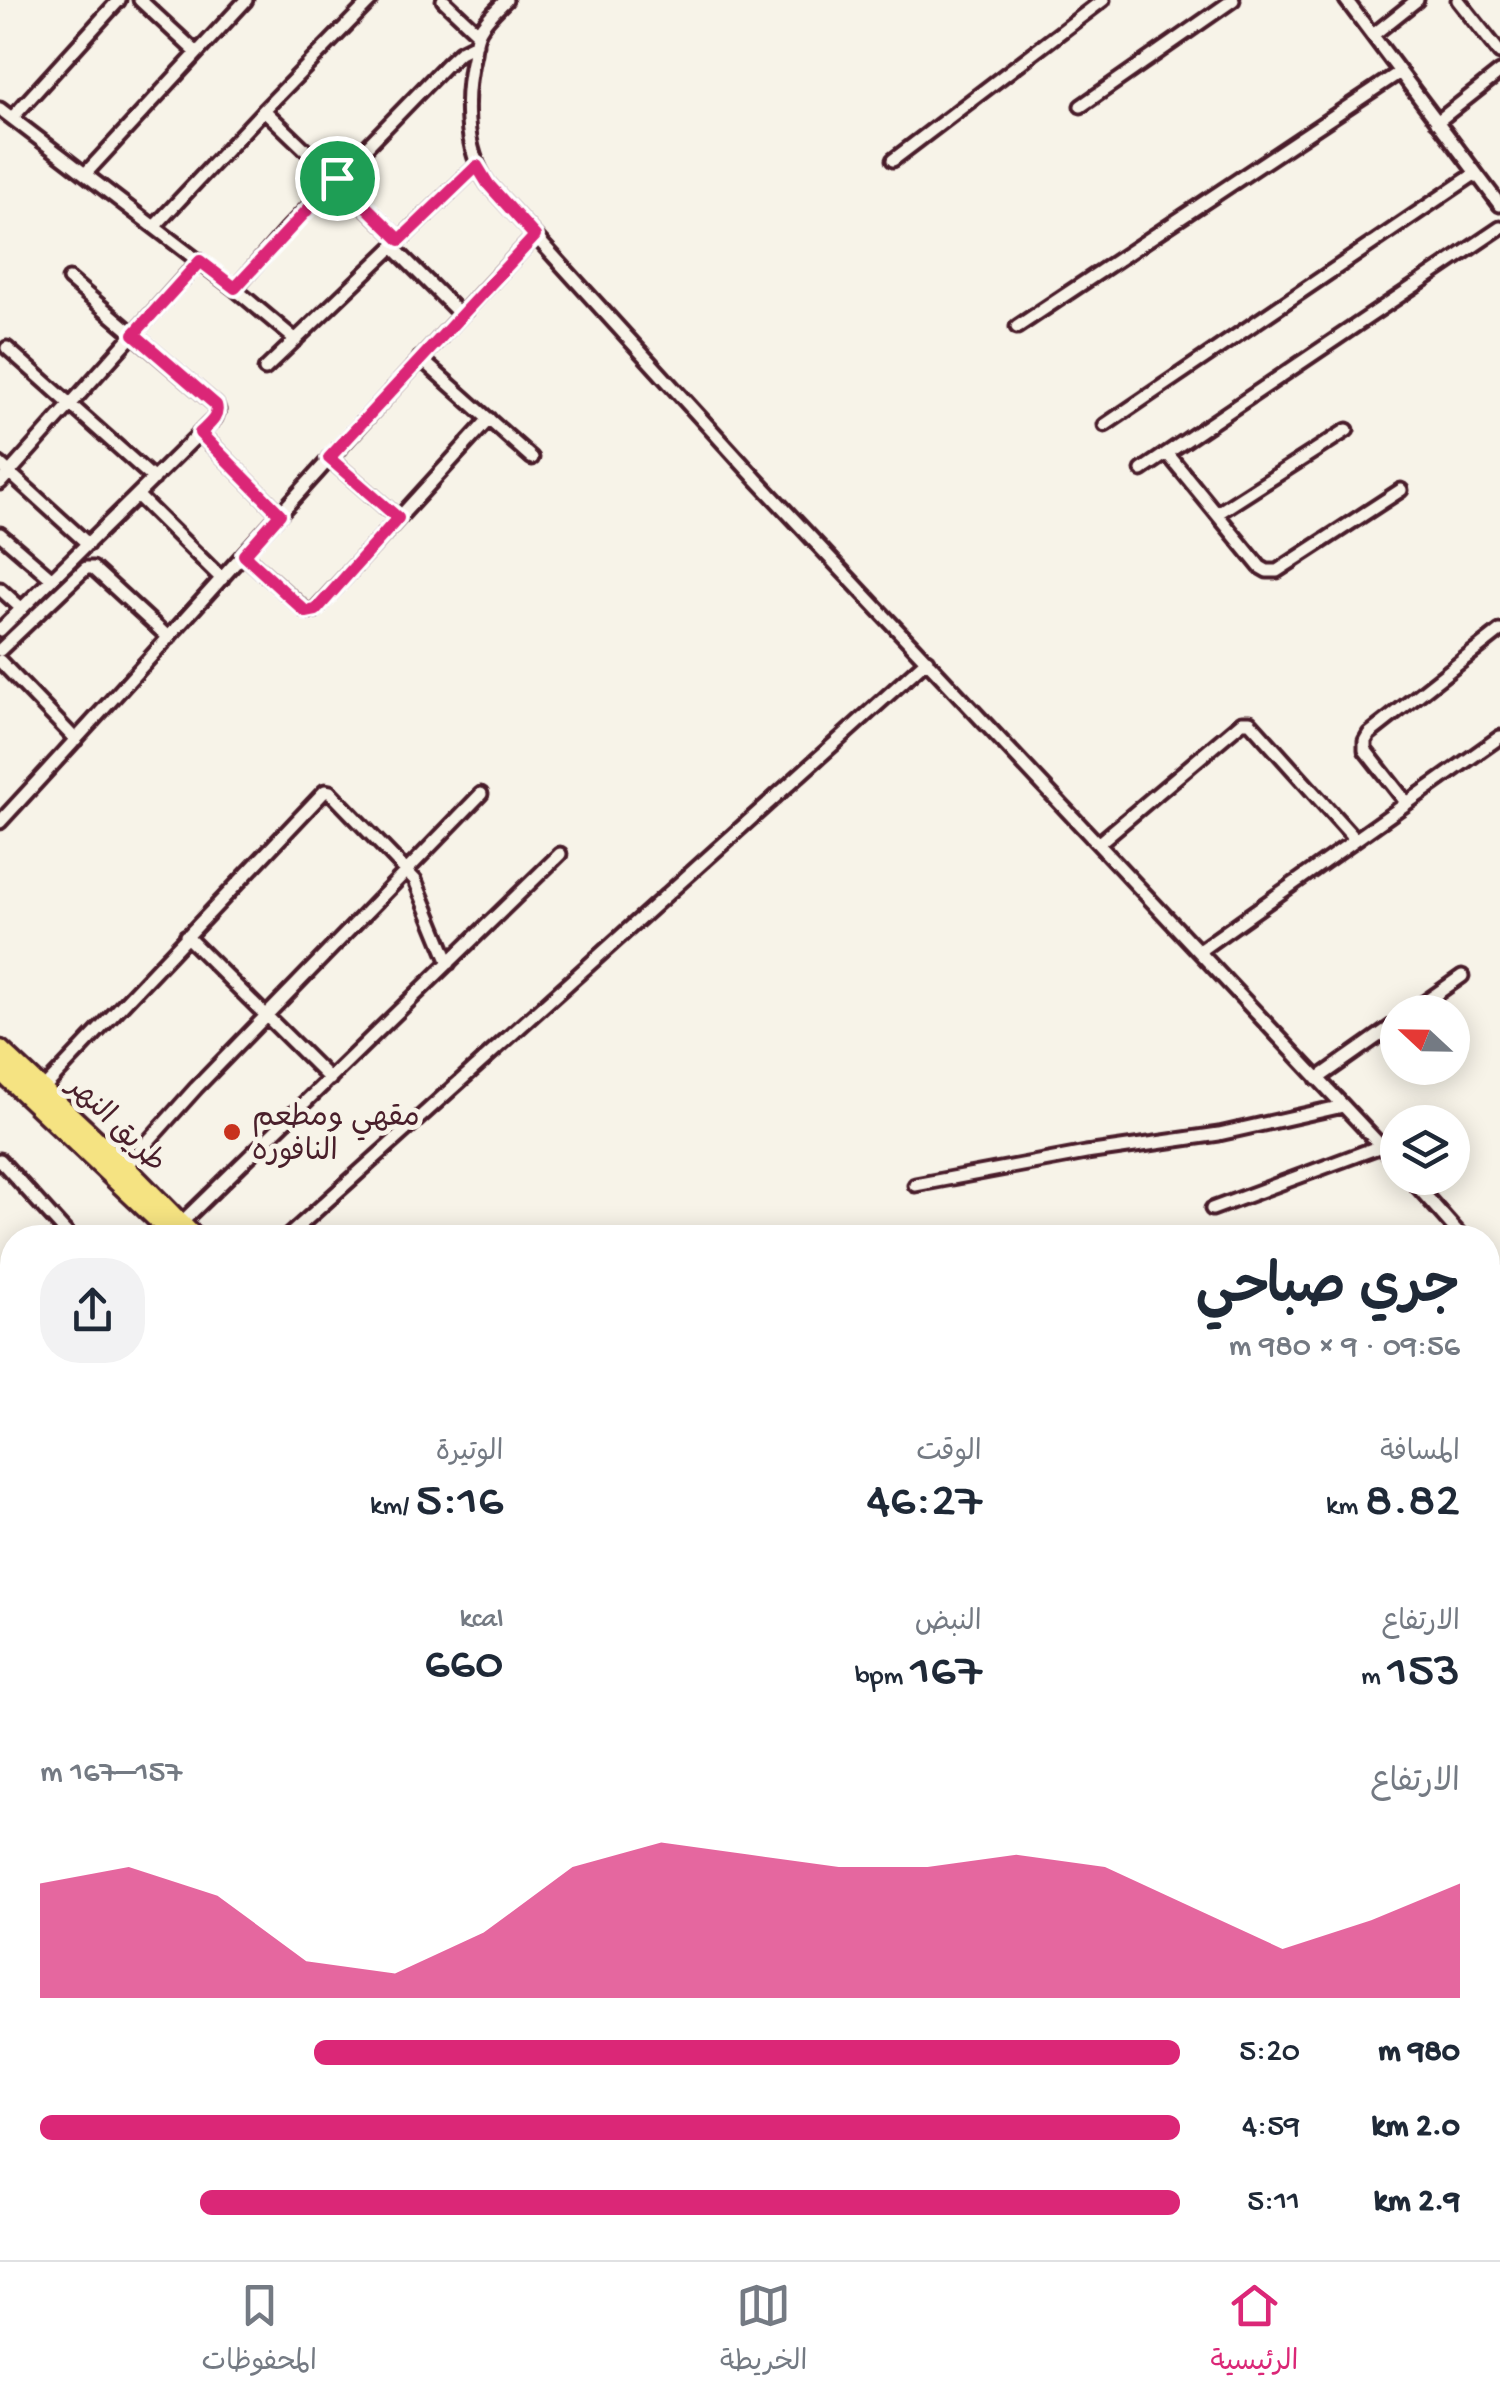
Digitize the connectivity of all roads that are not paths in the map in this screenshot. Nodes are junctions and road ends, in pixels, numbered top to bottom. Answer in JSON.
{"nodes":[{"id":1,"x":119,"y":0,"type":"edge"},
{"id":2,"x":140,"y":0,"type":"edge"},
{"id":3,"x":246,"y":0,"type":"edge"},
{"id":4,"x":372,"y":0,"type":"edge"},
{"id":5,"x":443,"y":0,"type":"edge"},
{"id":6,"x":506,"y":0,"type":"edge"},
{"id":7,"x":1104,"y":0,"type":"edge"},
{"id":8,"x":1233,"y":0,"type":"edge"},
{"id":9,"x":1346,"y":0,"type":"edge"},
{"id":10,"x":1417,"y":0,"type":"edge"},
{"id":11,"x":1458,"y":0,"type":"edge"},
{"id":12,"x":1372,"y":35,"type":"junction"},
{"id":13,"x":477,"y":39,"type":"junction"},
{"id":14,"x":1500,"y":53,"type":"edge"},
{"id":15,"x":198,"y":54,"type":"junction"},
{"id":16,"x":1400,"y":72,"type":"junction"},
{"id":17,"x":1500,"y":72,"type":"edge"},
{"id":18,"x":1081,"y":106,"type":"dead end"},
{"id":19,"x":0,"y":109,"type":"edge"},
{"id":20,"x":264,"y":110,"type":"junction"},
{"id":21,"x":12,"y":118,"type":"junction"},
{"id":22,"x":1437,"y":122,"type":"junction"},
{"id":23,"x":892,"y":160,"type":"dead end"},
{"id":24,"x":477,"y":166,"type":"junction"},
{"id":25,"x":86,"y":173,"type":"junction"},
{"id":26,"x":1476,"y":173,"type":"junction"},
{"id":27,"x":337,"y":178,"type":"junction"},
{"id":28,"x":1500,"y":205,"type":"edge"},
{"id":29,"x":155,"y":226,"type":"junction"},
{"id":30,"x":1500,"y":228,"type":"edge"},
{"id":31,"x":535,"y":236,"type":"junction"},
{"id":32,"x":396,"y":244,"type":"junction"},
{"id":33,"x":200,"y":261,"type":"junction"},
{"id":34,"x":69,"y":278,"type":"dead end"},
{"id":35,"x":235,"y":288,"type":"junction"},
{"id":36,"x":461,"y":315,"type":"junction"},
{"id":37,"x":1017,"y":327,"type":"dead end"},
{"id":38,"x":134,"y":334,"type":"junction"},
{"id":39,"x":296,"y":340,"type":"junction"},
{"id":40,"x":7,"y":348,"type":"dead end"},
{"id":41,"x":420,"y":358,"type":"junction"},
{"id":42,"x":265,"y":369,"type":"dead end"},
{"id":43,"x":71,"y":403,"type":"junction"},
{"id":44,"x":489,"y":419,"type":"junction"},
{"id":45,"x":1105,"y":425,"type":"dead end"},
{"id":46,"x":1346,"y":430,"type":"dead end"},
{"id":47,"x":200,"y":433,"type":"junction"},
{"id":48,"x":1167,"y":453,"type":"junction"},
{"id":49,"x":329,"y":458,"type":"junction"},
{"id":50,"x":532,"y":458,"type":"dead end"},
{"id":51,"x":5,"y":468,"type":"edge"},
{"id":52,"x":1142,"y":470,"type":"dead end"},
{"id":53,"x":154,"y":480,"type":"junction"},
{"id":54,"x":0,"y":483,"type":"edge"},
{"id":55,"x":1401,"y":490,"type":"dead end"},
{"id":56,"x":137,"y":495,"type":"junction"},
{"id":57,"x":1218,"y":513,"type":"junction"},
{"id":58,"x":280,"y":514,"type":"junction"},
{"id":59,"x":398,"y":518,"type":"junction"},
{"id":60,"x":0,"y":534,"type":"edge"},
{"id":61,"x":88,"y":544,"type":"junction"},
{"id":62,"x":244,"y":555,"type":"junction"},
{"id":63,"x":52,"y":579,"type":"junction"},
{"id":64,"x":222,"y":579,"type":"junction"},
{"id":65,"x":0,"y":589,"type":"edge"},
{"id":66,"x":22,"y":608,"type":"junction"},
{"id":67,"x":0,"y":630,"type":"edge"},
{"id":68,"x":1500,"y":630,"type":"edge"},
{"id":69,"x":169,"y":638,"type":"junction"},
{"id":70,"x":0,"y":650,"type":"edge"},
{"id":71,"x":927,"y":660,"type":"junction"},
{"id":72,"x":0,"y":661,"type":"edge"},
{"id":73,"x":1500,"y":737,"type":"edge"},
{"id":74,"x":76,"y":740,"type":"junction"},
{"id":75,"x":481,"y":794,"type":"dead end"},
{"id":76,"x":1406,"y":802,"type":"junction"},
{"id":77,"x":0,"y":822,"type":"edge"},
{"id":78,"x":1355,"y":839,"type":"junction"},
{"id":79,"x":1099,"y":843,"type":"junction"},
{"id":80,"x":560,"y":854,"type":"dead end"},
{"id":81,"x":406,"y":869,"type":"junction"},
{"id":82,"x":186,"y":936,"type":"junction"},
{"id":83,"x":1199,"y":950,"type":"junction"},
{"id":84,"x":449,"y":963,"type":"junction"},
{"id":85,"x":1462,"y":976,"type":"dead end"},
{"id":86,"x":1435,"y":995,"type":"edge"},
{"id":87,"x":266,"y":1016,"type":"junction"},
{"id":88,"x":1380,"y":1035,"type":"edge"},
{"id":89,"x":0,"y":1050,"type":"edge"},
{"id":90,"x":0,"y":1070,"type":"edge"},
{"id":91,"x":330,"y":1079,"type":"junction"},
{"id":92,"x":1318,"y":1079,"type":"junction"},
{"id":93,"x":44,"y":1089,"type":"junction"},
{"id":94,"x":1343,"y":1106,"type":"junction"},
{"id":95,"x":1380,"y":1145,"type":"edge"},
{"id":96,"x":1380,"y":1146,"type":"edge"},
{"id":97,"x":0,"y":1160,"type":"edge"},
{"id":98,"x":124,"y":1167,"type":"junction"},
{"id":99,"x":915,"y":1184,"type":"dead end"},
{"id":100,"x":1425,"y":1195,"type":"edge"},
{"id":101,"x":1212,"y":1209,"type":"dead end"},
{"id":102,"x":59,"y":1225,"type":"edge"},
{"id":103,"x":173,"y":1225,"type":"edge"},
{"id":104,"x":175,"y":1225,"type":"edge"},
{"id":105,"x":184,"y":1225,"type":"edge"},
{"id":106,"x":300,"y":1225,"type":"edge"},
{"id":107,"x":1452,"y":1225,"type":"edge"}],
"edges":[{"from":1,"to":21,"type":"street"},
{"from":2,"to":15,"type":"street"},
{"from":3,"to":15,"type":"street"},
{"from":4,"to":20,"type":"street"},
{"from":5,"to":13,"type":"street"},
{"from":6,"to":13,"type":"street"},
{"from":7,"to":23,"type":"street"},
{"from":8,"to":18,"type":"street"},
{"from":9,"to":12,"type":"street"},
{"from":10,"to":12,"type":"street"},
{"from":11,"to":14,"type":"street"},
{"from":12,"to":16,"type":"street"},
{"from":13,"to":24,"type":"street"},
{"from":13,"to":27,"type":"street"},
{"from":15,"to":25,"type":"street"},
{"from":16,"to":22,"type":"street"},
{"from":16,"to":37,"type":"street"},
{"from":17,"to":22,"type":"street"},
{"from":19,"to":21,"type":"street"},
{"from":20,"to":27,"type":"street"},
{"from":20,"to":29,"type":"street"},
{"from":21,"to":25,"type":"street"},
{"from":22,"to":26,"type":"street"},
{"from":24,"to":31,"type":"street"},
{"from":24,"to":32,"type":"street"},
{"from":25,"to":29,"type":"street"},
{"from":26,"to":28,"type":"street"},
{"from":26,"to":45,"type":"street"},
{"from":27,"to":32,"type":"street"},
{"from":27,"to":35,"type":"street"},
{"from":29,"to":33,"type":"street"},
{"from":30,"to":48,"type":"street"},
{"from":31,"to":36,"type":"street"},
{"from":31,"to":71,"type":"street"},
{"from":32,"to":36,"type":"street"},
{"from":32,"to":39,"type":"street"},
{"from":33,"to":35,"type":"street"},
{"from":33,"to":38,"type":"street"},
{"from":34,"to":38,"type":"street"},
{"from":35,"to":39,"type":"street"},
{"from":36,"to":41,"type":"street"},
{"from":38,"to":43,"type":"street"},
{"from":38,"to":47,"type":"street"},
{"from":39,"to":42,"type":"street"},
{"from":40,"to":43,"type":"street"},
{"from":41,"to":44,"type":"street"},
{"from":41,"to":49,"type":"street"},
{"from":43,"to":51,"type":"street"},
{"from":43,"to":53,"type":"street"},
{"from":44,"to":50,"type":"street"},
{"from":44,"to":59,"type":"street"},
{"from":46,"to":57,"type":"street"},
{"from":47,"to":53,"type":"street"},
{"from":47,"to":58,"type":"street"},
{"from":48,"to":52,"type":"street"},
{"from":48,"to":57,"type":"street"},
{"from":49,"to":58,"type":"street"},
{"from":49,"to":59,"type":"street"},
{"from":51,"to":54,"type":"street"},
{"from":51,"to":61,"type":"street"},
{"from":53,"to":56,"type":"street"},
{"from":55,"to":57,"type":"street"},
{"from":56,"to":61,"type":"street"},
{"from":56,"to":64,"type":"street"},
{"from":58,"to":62,"type":"street"},
{"from":59,"to":62,"type":"street"},
{"from":60,"to":63,"type":"street"},
{"from":61,"to":63,"type":"street"},
{"from":62,"to":64,"type":"street"},
{"from":63,"to":66,"type":"street"},
{"from":64,"to":69,"type":"street"},
{"from":65,"to":66,"type":"street"},
{"from":66,"to":67,"type":"street"},
{"from":68,"to":76,"type":"street"},
{"from":69,"to":70,"type":"street"},
{"from":69,"to":74,"type":"street"},
{"from":71,"to":79,"type":"street"},
{"from":71,"to":106,"type":"street"},
{"from":72,"to":74,"type":"street"},
{"from":73,"to":76,"type":"street"},
{"from":74,"to":77,"type":"street"},
{"from":75,"to":81,"type":"street"},
{"from":76,"to":78,"type":"street"},
{"from":78,"to":79,"type":"street"},
{"from":78,"to":83,"type":"street"},
{"from":79,"to":83,"type":"street"},
{"from":80,"to":84,"type":"street"},
{"from":81,"to":82,"type":"street"},
{"from":81,"to":84,"type":"street"},
{"from":81,"to":87,"type":"street"},
{"from":82,"to":87,"type":"street"},
{"from":82,"to":93,"type":"street"},
{"from":83,"to":92,"type":"street"},
{"from":84,"to":91,"type":"street"},
{"from":85,"to":86,"type":"street"},
{"from":87,"to":91,"type":"street"},
{"from":87,"to":98,"type":"street"},
{"from":88,"to":92,"type":"street"},
{"from":89,"to":93,"type":"main road","name":"طريق النهر"},
{"from":90,"to":103,"type":"main road","name":"طريق النهر"},
{"from":91,"to":105,"type":"street"},
{"from":92,"to":94,"type":"street"},
{"from":93,"to":98,"type":"main road","name":"طريق النهر"},
{"from":94,"to":95,"type":"street"},
{"from":94,"to":99,"type":"street"},
{"from":96,"to":101,"type":"street"},
{"from":97,"to":102,"type":"street"},
{"from":98,"to":104,"type":"main road","name":"طريق النهر"},
{"from":100,"to":107,"type":"street"}]}
